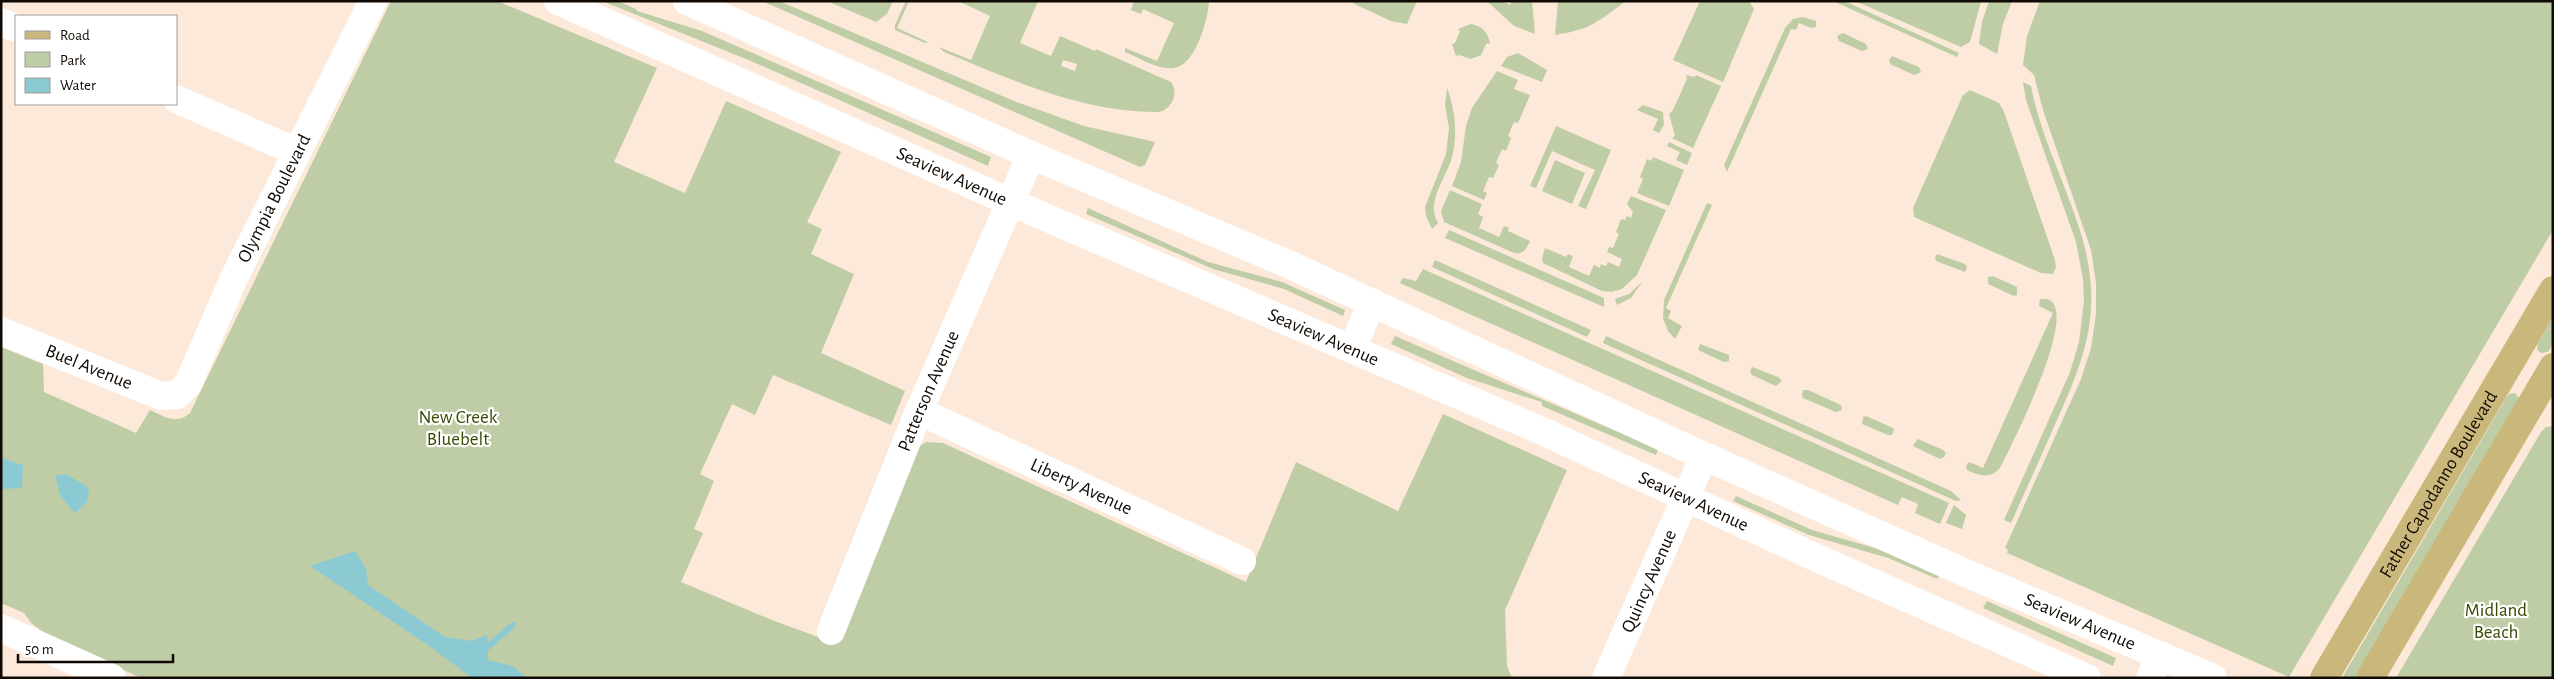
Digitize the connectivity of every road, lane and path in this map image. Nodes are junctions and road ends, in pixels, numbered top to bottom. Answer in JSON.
{"nodes":[{"id":1,"x":373,"y":1,"type":"edge"},
{"id":2,"x":558,"y":1,"type":"edge"},
{"id":3,"x":687,"y":1,"type":"edge"},
{"id":4,"x":1,"y":22,"type":"edge"},
{"id":5,"x":15,"y":28,"type":"edge"},
{"id":6,"x":178,"y":100,"type":"edge"},
{"id":7,"x":297,"y":152,"type":"junction"},
{"id":8,"x":1031,"y":155,"type":"junction"},
{"id":9,"x":1010,"y":202,"type":"junction"},
{"id":10,"x":2553,"y":290,"type":"edge"},
{"id":11,"x":1372,"y":302,"type":"junction"},
{"id":12,"x":1,"y":331,"type":"edge"},
{"id":13,"x":1352,"y":349,"type":"junction"},
{"id":14,"x":2553,"y":367,"type":"edge"},
{"id":15,"x":177,"y":395,"type":"joint"},
{"id":16,"x":919,"y":411,"type":"junction"},
{"id":17,"x":1704,"y":456,"type":"junction"},
{"id":18,"x":1685,"y":498,"type":"junction"},
{"id":19,"x":1242,"y":561,"type":"dead end"},
{"id":20,"x":1,"y":628,"type":"edge"},
{"id":21,"x":831,"y":631,"type":"dead end"},
{"id":22,"x":2155,"y":666,"type":"edge"},
{"id":23,"x":73,"y":670,"type":"edge"},
{"id":24,"x":112,"y":678,"type":"edge"},
{"id":25,"x":1606,"y":678,"type":"edge"},
{"id":26,"x":2086,"y":678,"type":"edge"},
{"id":27,"x":2213,"y":678,"type":"edge"},
{"id":28,"x":2324,"y":678,"type":"edge"},
{"id":29,"x":2370,"y":678,"type":"edge"}],
"edges":[{"from":1,"to":7,"type":"street","name":"Olympia Boulevard"},
{"from":2,"to":9,"type":"street","name":"Seaview Avenue"},
{"from":3,"to":8,"type":"street","name":"Seaview Avenue"},
{"from":4,"to":5,"type":"street"},
{"from":6,"to":7,"type":"street"},
{"from":7,"to":15,"type":"street","name":"Olympia Boulevard"},
{"from":8,"to":9,"type":"street","name":"Patterson Avenue"},
{"from":8,"to":11,"type":"street","name":"Seaview Avenue"},
{"from":9,"to":13,"type":"street","name":"Seaview Avenue"},
{"from":9,"to":16,"type":"street","name":"Patterson Avenue"},
{"from":10,"to":28,"type":"main road","name":"Father Capodanno Boulevard"},
{"from":11,"to":13,"type":"street"},
{"from":11,"to":17,"type":"street","name":"Seaview Avenue"},
{"from":12,"to":15,"type":"street","name":"Buel Avenue"},
{"from":13,"to":18,"type":"street","name":"Seaview Avenue"},
{"from":14,"to":29,"type":"main road","name":"Father Capodanno Boulevard"},
{"from":16,"to":19,"type":"street","name":"Liberty Avenue"},
{"from":16,"to":21,"type":"street","name":"Patterson Avenue"},
{"from":17,"to":18,"type":"street","name":"Quincy Avenue"},
{"from":17,"to":22,"type":"street","name":"Seaview Avenue"},
{"from":18,"to":25,"type":"street","name":"Quincy Avenue"},
{"from":18,"to":26,"type":"street","name":"Seaview Avenue"},
{"from":20,"to":23,"type":"street"},
{"from":22,"to":27,"type":"street","name":"Seaview Avenue"},
{"from":23,"to":24,"type":"street"}]}
